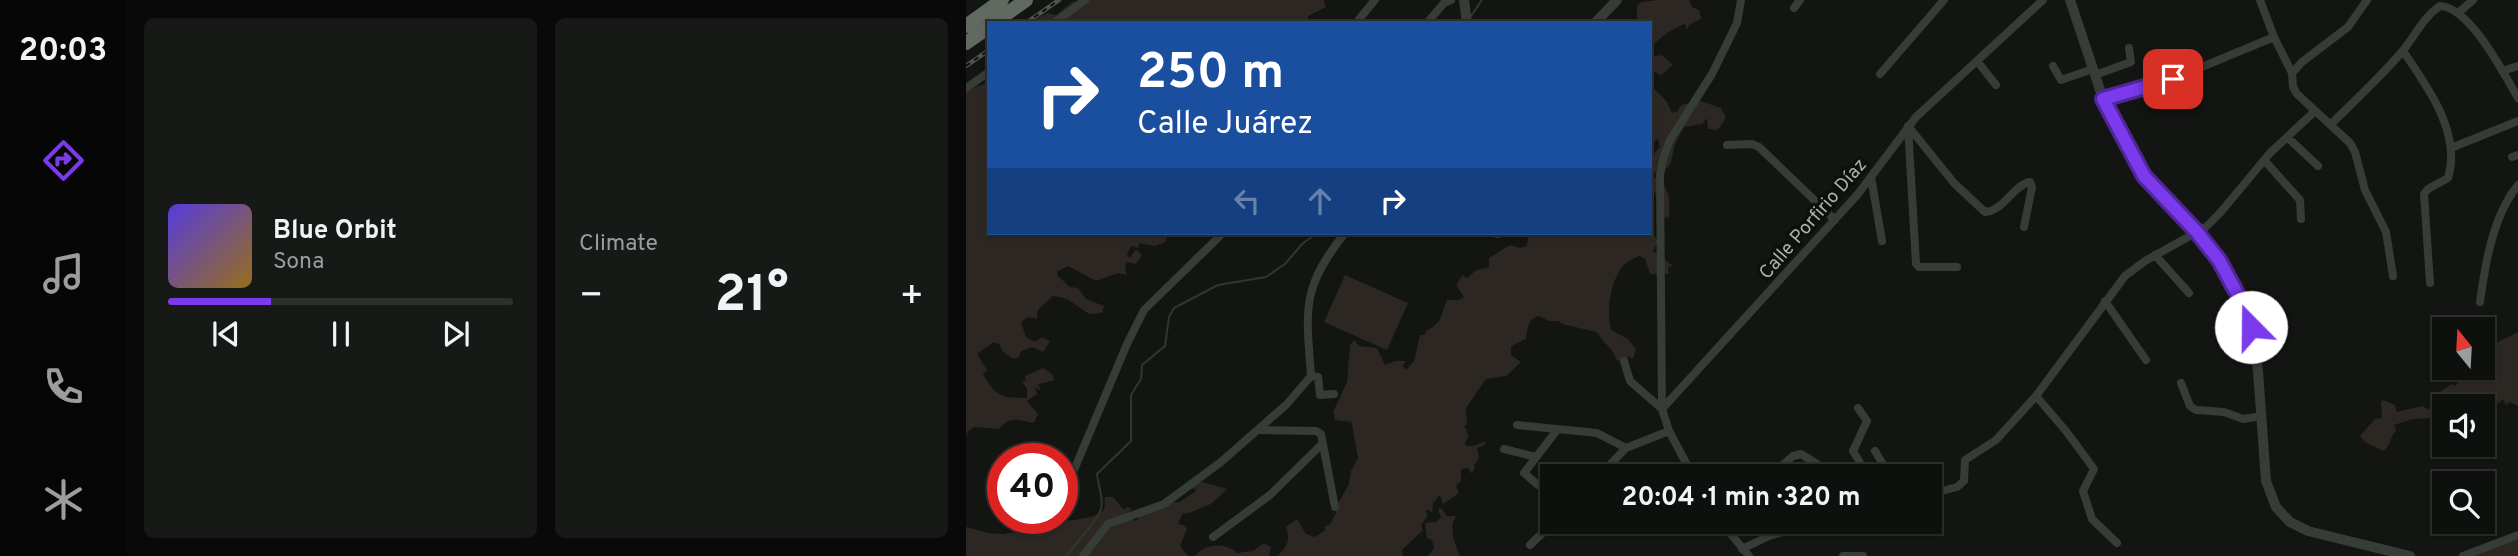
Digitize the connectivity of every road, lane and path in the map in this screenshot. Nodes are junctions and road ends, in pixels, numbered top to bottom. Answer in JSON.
{"nodes":[{"id":1,"x":1002,"y":0,"type":"edge"},
{"id":2,"x":1026,"y":0,"type":"edge"},
{"id":3,"x":1085,"y":0,"type":"edge"},
{"id":4,"x":1375,"y":0,"type":"edge"},
{"id":5,"x":1451,"y":0,"type":"edge"},
{"id":6,"x":1464,"y":0,"type":"edge"},
{"id":7,"x":1617,"y":0,"type":"edge"},
{"id":8,"x":1741,"y":0,"type":"edge"},
{"id":9,"x":1800,"y":0,"type":"edge"},
{"id":10,"x":1944,"y":0,"type":"edge"},
{"id":11,"x":2043,"y":0,"type":"edge"},
{"id":12,"x":2070,"y":0,"type":"edge"},
{"id":13,"x":2260,"y":0,"type":"edge"},
{"id":14,"x":2367,"y":0,"type":"edge"},
{"id":15,"x":2473,"y":0,"type":"edge"},
{"id":16,"x":1794,"y":8,"type":"dead end"},
{"id":17,"x":2458,"y":13,"type":"junction"},
{"id":18,"x":1466,"y":20,"type":"edge"},
{"id":19,"x":997,"y":21,"type":"edge"},
{"id":20,"x":1057,"y":21,"type":"edge"},
{"id":21,"x":1358,"y":21,"type":"edge"},
{"id":22,"x":1429,"y":21,"type":"edge"},
{"id":23,"x":1597,"y":21,"type":"edge"},
{"id":24,"x":966,"y":26,"type":"edge"},
{"id":25,"x":987,"y":28,"type":"edge"},
{"id":26,"x":2273,"y":37,"type":"junction"},
{"id":27,"x":966,"y":43,"type":"edge"},
{"id":28,"x":2129,"y":48,"type":"dead end"},
{"id":29,"x":2403,"y":51,"type":"junction"},
{"id":30,"x":1976,"y":61,"type":"junction"},
{"id":31,"x":2053,"y":66,"type":"dead end"},
{"id":32,"x":2518,"y":66,"type":"edge"},
{"id":33,"x":2502,"y":71,"type":"junction"},
{"id":34,"x":2094,"y":72,"type":"junction"},
{"id":35,"x":987,"y":73,"type":"edge"},
{"id":36,"x":2292,"y":73,"type":"junction"},
{"id":37,"x":1880,"y":74,"type":"dead end"},
{"id":38,"x":1996,"y":85,"type":"dead end"},
{"id":39,"x":966,"y":88,"type":"edge"},
{"id":40,"x":2103,"y":99,"type":"junction"},
{"id":41,"x":2518,"y":99,"type":"edge"},
{"id":42,"x":2315,"y":111,"type":"junction"},
{"id":43,"x":2518,"y":121,"type":"edge"},
{"id":44,"x":2331,"y":124,"type":"junction"},
{"id":45,"x":1908,"y":126,"type":"junction"},
{"id":46,"x":2287,"y":137,"type":"junction"},
{"id":47,"x":1727,"y":145,"type":"dead end"},
{"id":48,"x":2451,"y":148,"type":"junction"},
{"id":49,"x":2264,"y":160,"type":"junction"},
{"id":50,"x":2318,"y":166,"type":"dead end"},
{"id":51,"x":1871,"y":177,"type":"junction"},
{"id":52,"x":2518,"y":185,"type":"edge"},
{"id":53,"x":2301,"y":219,"type":"dead end"},
{"id":54,"x":1835,"y":220,"type":"junction"},
{"id":55,"x":2024,"y":227,"type":"dead end"},
{"id":56,"x":2196,"y":231,"type":"junction"},
{"id":57,"x":1221,"y":235,"type":"edge"},
{"id":58,"x":1343,"y":235,"type":"edge"},
{"id":59,"x":1882,"y":241,"type":"dead end"},
{"id":60,"x":2155,"y":255,"type":"junction"},
{"id":61,"x":1956,"y":267,"type":"dead end"},
{"id":62,"x":2393,"y":276,"type":"dead end"},
{"id":63,"x":2430,"y":283,"type":"dead end"},
{"id":64,"x":2189,"y":293,"type":"dead end"},
{"id":65,"x":2105,"y":301,"type":"junction"},
{"id":66,"x":2480,"y":302,"type":"dead end"},
{"id":67,"x":2146,"y":360,"type":"dead end"},
{"id":68,"x":1624,"y":361,"type":"dead end"},
{"id":69,"x":1311,"y":376,"type":"junction"},
{"id":70,"x":2181,"y":383,"type":"dead end"},
{"id":71,"x":1334,"y":394,"type":"dead end"},
{"id":72,"x":2036,"y":396,"type":"junction"},
{"id":73,"x":1858,"y":408,"type":"dead end"},
{"id":74,"x":1662,"y":409,"type":"junction"},
{"id":75,"x":2262,"y":416,"type":"junction"},
{"id":76,"x":1517,"y":425,"type":"dead end"},
{"id":77,"x":1259,"y":430,"type":"junction"},
{"id":78,"x":1557,"y":430,"type":"junction"},
{"id":79,"x":1669,"y":431,"type":"junction"},
{"id":80,"x":1322,"y":443,"type":"junction"},
{"id":81,"x":1626,"y":448,"type":"junction"},
{"id":82,"x":1504,"y":449,"type":"dead end"},
{"id":83,"x":1875,"y":451,"type":"dead end"},
{"id":84,"x":1536,"y":457,"type":"junction"},
{"id":85,"x":1078,"y":460,"type":"edge"},
{"id":86,"x":1611,"y":464,"type":"edge"},
{"id":87,"x":1687,"y":464,"type":"edge"},
{"id":88,"x":1784,"y":464,"type":"edge"},
{"id":89,"x":1817,"y":464,"type":"edge"},
{"id":90,"x":1860,"y":464,"type":"edge"},
{"id":91,"x":1883,"y":464,"type":"edge"},
{"id":92,"x":1540,"y":485,"type":"edge"},
{"id":93,"x":1942,"y":490,"type":"edge"},
{"id":94,"x":1335,"y":507,"type":"dead end"},
{"id":95,"x":1541,"y":534,"type":"edge"},
{"id":96,"x":1730,"y":534,"type":"edge"},
{"id":97,"x":1776,"y":534,"type":"edge"},
{"id":98,"x":2518,"y":534,"type":"edge"},
{"id":99,"x":1213,"y":537,"type":"dead end"},
{"id":100,"x":2117,"y":543,"type":"dead end"},
{"id":101,"x":1530,"y":545,"type":"dead end"},
{"id":102,"x":1742,"y":549,"type":"junction"},
{"id":103,"x":1083,"y":556,"type":"edge"},
{"id":104,"x":1749,"y":556,"type":"edge"},
{"id":105,"x":1843,"y":556,"type":"edge"},
{"id":106,"x":1863,"y":556,"type":"edge"},
{"id":107,"x":2410,"y":556,"type":"edge"},
{"id":108,"x":2463,"y":556,"type":"edge"}],
"edges":[{"from":1,"to":24,"type":"highway"},
{"from":2,"to":19,"type":"highway"},
{"from":3,"to":20,"type":"street"},
{"from":4,"to":21,"type":"street"},
{"from":5,"to":22,"type":"street"},
{"from":6,"to":18,"type":"street"},
{"from":7,"to":23,"type":"street"},
{"from":8,"to":74,"type":"street"},
{"from":9,"to":16,"type":"street"},
{"from":10,"to":37,"type":"street"},
{"from":11,"to":30,"type":"street","name":"Calle Porfirio Díaz"},
{"from":12,"to":34,"type":"street"},
{"from":13,"to":26,"type":"street"},
{"from":14,"to":36,"type":"street"},
{"from":15,"to":17,"type":"street"},
{"from":17,"to":29,"type":"street"},
{"from":17,"to":33,"type":"street"},
{"from":25,"to":27,"type":"highway"},
{"from":26,"to":36,"type":"street"},
{"from":26,"to":40,"type":"street"},
{"from":28,"to":34,"type":"street"},
{"from":29,"to":44,"type":"street"},
{"from":29,"to":48,"type":"street"},
{"from":30,"to":38,"type":"street"},
{"from":30,"to":45,"type":"street","name":"Calle Porfirio Díaz"},
{"from":31,"to":34,"type":"street"},
{"from":32,"to":33,"type":"street"},
{"from":33,"to":41,"type":"street"},
{"from":34,"to":40,"type":"street"},
{"from":35,"to":39,"type":"street"},
{"from":36,"to":42,"type":"street"},
{"from":40,"to":56,"type":"street"},
{"from":42,"to":44,"type":"street"},
{"from":42,"to":46,"type":"street"},
{"from":43,"to":48,"type":"street"},
{"from":44,"to":62,"type":"street"},
{"from":45,"to":51,"type":"street","name":"Calle Porfirio Díaz"},
{"from":45,"to":55,"type":"street"},
{"from":45,"to":61,"type":"street"},
{"from":46,"to":49,"type":"street"},
{"from":46,"to":50,"type":"street"},
{"from":47,"to":54,"type":"street"},
{"from":48,"to":63,"type":"street"},
{"from":49,"to":53,"type":"street"},
{"from":49,"to":56,"type":"street"},
{"from":51,"to":54,"type":"street","name":"Calle Porfirio Díaz"},
{"from":51,"to":59,"type":"street"},
{"from":52,"to":66,"type":"street"},
{"from":54,"to":74,"type":"street","name":"Calle Porfirio Díaz"},
{"from":56,"to":60,"type":"street"},
{"from":56,"to":75,"type":"street"},
{"from":57,"to":85,"type":"street"},
{"from":58,"to":69,"type":"street"},
{"from":60,"to":64,"type":"street"},
{"from":60,"to":65,"type":"street"},
{"from":65,"to":67,"type":"street"},
{"from":65,"to":72,"type":"street"},
{"from":68,"to":74,"type":"street"},
{"from":69,"to":71,"type":"street"},
{"from":69,"to":77,"type":"street"},
{"from":70,"to":75,"type":"street"},
{"from":72,"to":93,"type":"street"},
{"from":72,"to":100,"type":"street"},
{"from":73,"to":90,"type":"street"},
{"from":74,"to":79,"type":"street"},
{"from":75,"to":107,"type":"street"},
{"from":76,"to":78,"type":"street"},
{"from":77,"to":80,"type":"street"},
{"from":77,"to":103,"type":"street"},
{"from":78,"to":81,"type":"street"},
{"from":78,"to":84,"type":"street"},
{"from":79,"to":81,"type":"street"},
{"from":79,"to":87,"type":"street"},
{"from":80,"to":94,"type":"street"},
{"from":80,"to":99,"type":"street"},
{"from":81,"to":86,"type":"street"},
{"from":82,"to":84,"type":"street"},
{"from":83,"to":91,"type":"street"},
{"from":84,"to":92,"type":"street"},
{"from":88,"to":89,"type":"street"},
{"from":95,"to":101,"type":"street"},
{"from":96,"to":102,"type":"street"},
{"from":97,"to":102,"type":"street"},
{"from":98,"to":108,"type":"street"},
{"from":102,"to":104,"type":"street"},
{"from":105,"to":106,"type":"street"}]}
